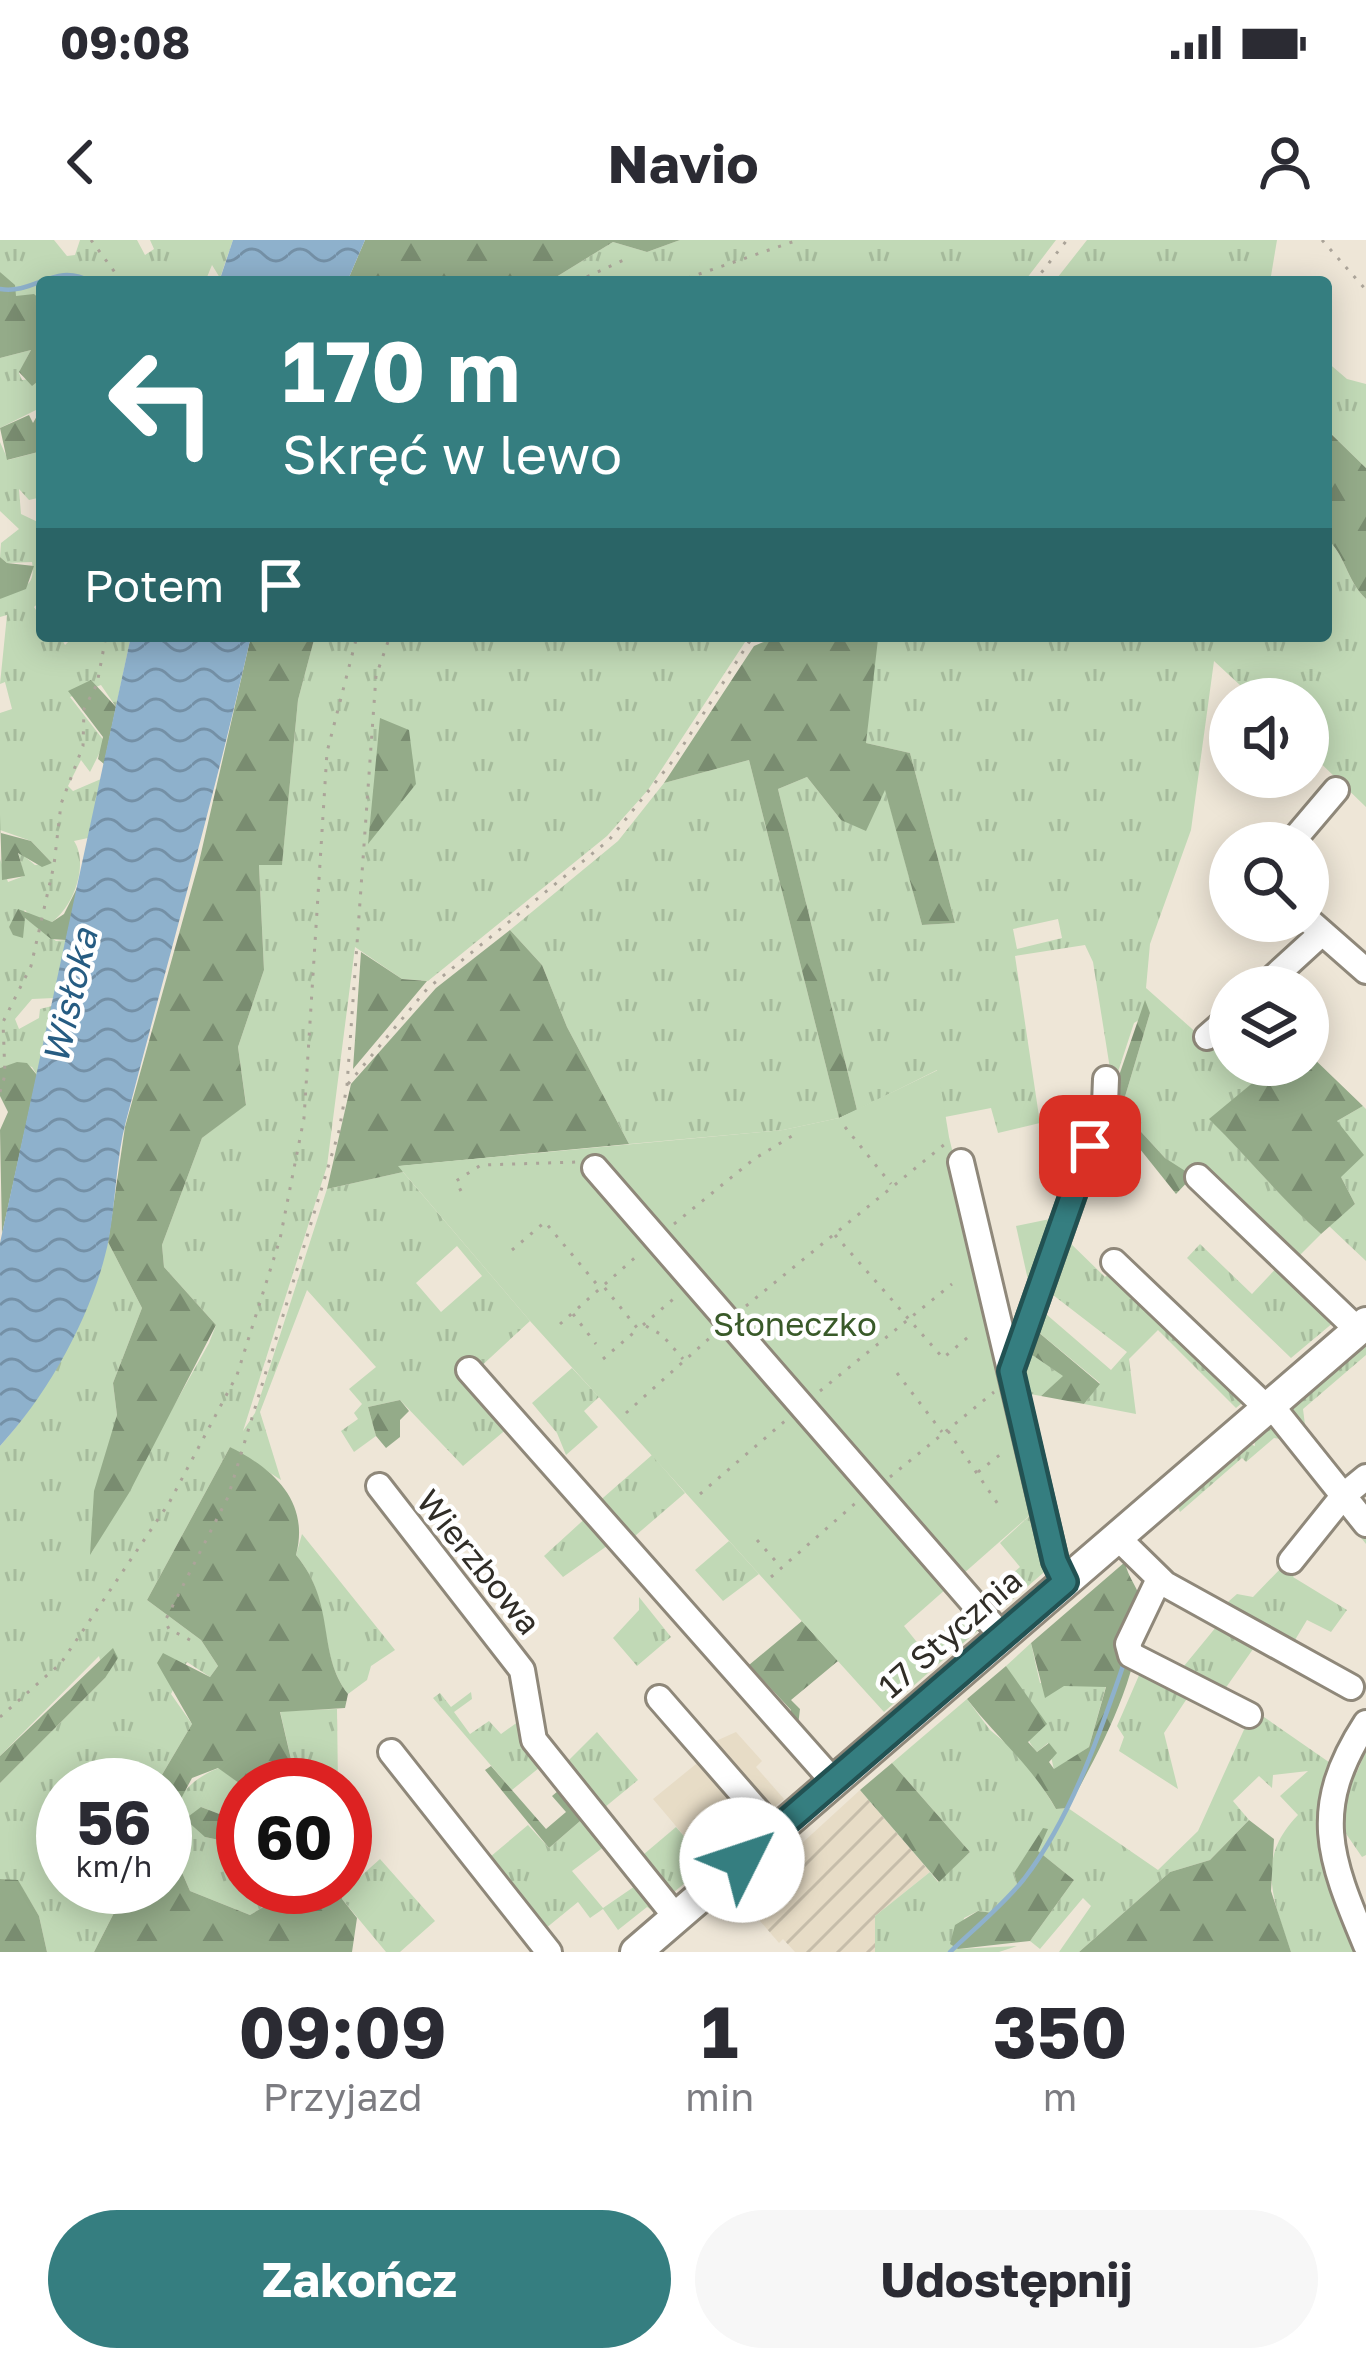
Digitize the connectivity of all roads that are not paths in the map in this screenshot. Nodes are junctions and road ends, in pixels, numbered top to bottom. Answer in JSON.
{"nodes":[{"id":1,"x":1336,"y":790,"type":"dead end"},
{"id":2,"x":1309,"y":822,"type":"edge"},
{"id":3,"x":1329,"y":939,"type":"edge"},
{"id":4,"x":1302,"y":942,"type":"edge"},
{"id":5,"x":1281,"y":966,"type":"edge"},
{"id":6,"x":1366,"y":971,"type":"edge"},
{"id":7,"x":1106,"y":1079,"type":"dead end"},
{"id":8,"x":953,"y":1153,"type":"road end"},
{"id":9,"x":595,"y":1168,"type":"road end"},
{"id":10,"x":1198,"y":1177,"type":"dead end"},
{"id":11,"x":1114,"y":1262,"type":"dead end"},
{"id":12,"x":1362,"y":1326,"type":"edge"},
{"id":13,"x":470,"y":1370,"type":"dead end"},
{"id":14,"x":1006,"y":1378,"type":"junction"},
{"id":15,"x":1268,"y":1406,"type":"junction"},
{"id":16,"x":1366,"y":1477,"type":"edge"},
{"id":17,"x":379,"y":1486,"type":"dead end"},
{"id":18,"x":1344,"y":1495,"type":"junction"},
{"id":19,"x":1366,"y":1524,"type":"edge"},
{"id":20,"x":1117,"y":1538,"type":"junction"},
{"id":21,"x":1291,"y":1561,"type":"dead end"},
{"id":22,"x":1159,"y":1579,"type":"junction"},
{"id":23,"x":1065,"y":1582,"type":"junction"},
{"id":24,"x":1002,"y":1636,"type":"junction"},
{"id":25,"x":1351,"y":1687,"type":"dead end"},
{"id":26,"x":659,"y":1698,"type":"dead end"},
{"id":27,"x":1249,"y":1715,"type":"dead end"},
{"id":28,"x":1366,"y":1724,"type":"edge"},
{"id":29,"x":391,"y":1752,"type":"dead end"},
{"id":30,"x":833,"y":1781,"type":"junction"},
{"id":31,"x":775,"y":1831,"type":"junction"},
{"id":32,"x":676,"y":1917,"type":"junction"},
{"id":33,"x":1366,"y":1945,"type":"edge"},
{"id":34,"x":549,"y":1952,"type":"edge"},
{"id":35,"x":636,"y":1952,"type":"edge"}],
"edges":[{"from":1,"to":2,"type":"lane"},
{"from":3,"to":6,"type":"lane"},
{"from":4,"to":5,"type":"lane"},
{"from":7,"to":14,"type":"lane"},
{"from":8,"to":14,"type":"lane"},
{"from":9,"to":24,"type":"lane"},
{"from":10,"to":12,"type":"lane"},
{"from":11,"to":15,"type":"lane"},
{"from":12,"to":15,"type":"main road","name":"17 Stycznia"},
{"from":13,"to":30,"type":"lane"},
{"from":14,"to":23,"type":"lane"},
{"from":15,"to":18,"type":"lane"},
{"from":15,"to":20,"type":"main road","name":"17 Stycznia"},
{"from":16,"to":18,"type":"lane"},
{"from":17,"to":32,"type":"lane","name":"Wierzbowa"},
{"from":18,"to":19,"type":"lane"},
{"from":18,"to":21,"type":"lane"},
{"from":20,"to":22,"type":"lane"},
{"from":20,"to":23,"type":"main road","name":"17 Stycznia"},
{"from":22,"to":25,"type":"lane"},
{"from":22,"to":27,"type":"lane"},
{"from":23,"to":24,"type":"main road","name":"17 Stycznia"},
{"from":24,"to":30,"type":"main road","name":"17 Stycznia"},
{"from":26,"to":31,"type":"lane"},
{"from":28,"to":33,"type":"lane"},
{"from":29,"to":34,"type":"lane"},
{"from":30,"to":31,"type":"main road","name":"17 Stycznia"},
{"from":31,"to":32,"type":"main road","name":"17 Stycznia"},
{"from":32,"to":35,"type":"main road","name":"17 Stycznia"}]}
